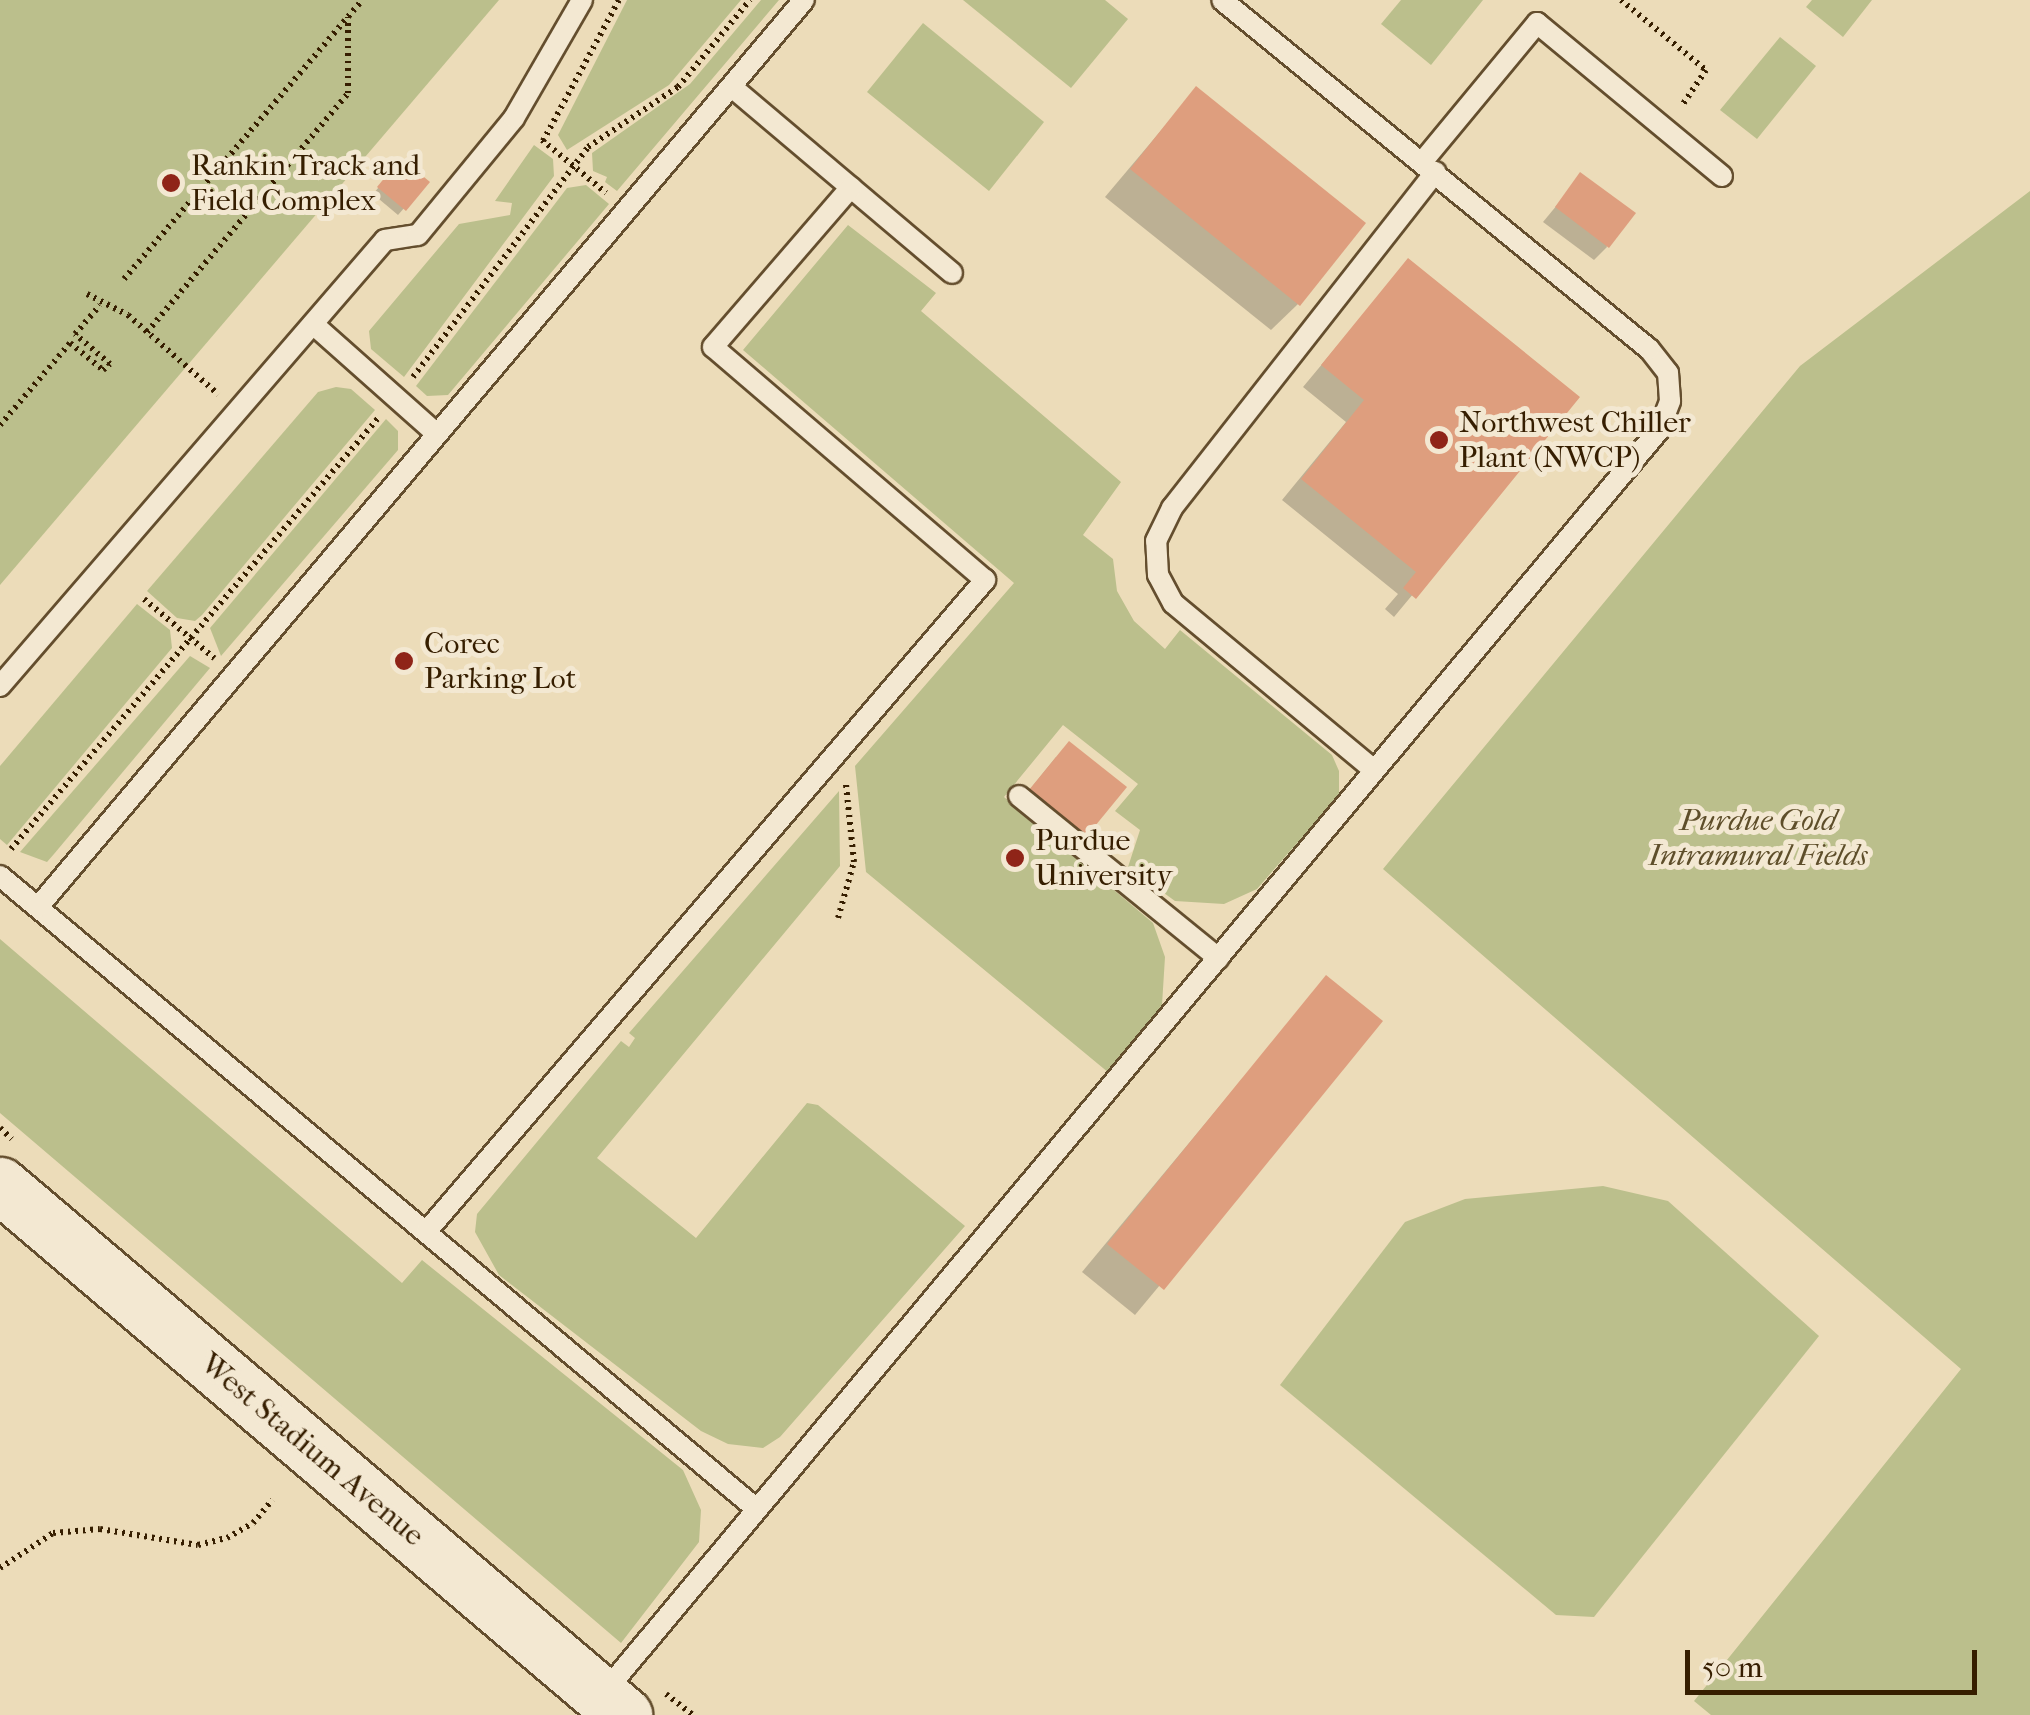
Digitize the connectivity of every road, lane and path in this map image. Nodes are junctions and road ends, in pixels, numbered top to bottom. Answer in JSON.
{"nodes":[{"id":1,"x":362,"y":0,"type":"edge"},
{"id":2,"x":582,"y":0,"type":"edge"},
{"id":3,"x":619,"y":0,"type":"edge"},
{"id":4,"x":750,"y":0,"type":"edge"},
{"id":5,"x":804,"y":0,"type":"edge"},
{"id":6,"x":1222,"y":0,"type":"edge"},
{"id":7,"x":1621,"y":0,"type":"edge"},
{"id":8,"x":348,"y":17,"type":"junction"},
{"id":9,"x":732,"y":87,"type":"junction"},
{"id":10,"x":1695,"y":114,"type":"dead end"},
{"id":11,"x":514,"y":118,"type":"junction"},
{"id":12,"x":543,"y":141,"type":"junction"},
{"id":13,"x":574,"y":166,"type":"junction"},
{"id":14,"x":1429,"y":166,"type":"junction"},
{"id":15,"x":1722,"y":176,"type":"dead end"},
{"id":16,"x":850,"y":187,"type":"junction"},
{"id":17,"x":626,"y":211,"type":"junction"},
{"id":18,"x":952,"y":274,"type":"dead end"},
{"id":19,"x":124,"y":280,"type":"dead end"},
{"id":20,"x":87,"y":294,"type":"dead end"},
{"id":21,"x":100,"y":305,"type":"junction"},
{"id":22,"x":313,"y":324,"type":"junction"},
{"id":23,"x":147,"y":332,"type":"junction"},
{"id":24,"x":412,"y":378,"type":"dead end"},
{"id":25,"x":238,"y":411,"type":"junction"},
{"id":26,"x":379,"y":416,"type":"dead end"},
{"id":27,"x":0,"y":425,"type":"edge"},
{"id":28,"x":438,"y":434,"type":"junction"},
{"id":29,"x":144,"y":599,"type":"dead end"},
{"id":30,"x":190,"y":638,"type":"junction"},
{"id":31,"x":234,"y":675,"type":"junction"},
{"id":32,"x":0,"y":686,"type":"edge"},
{"id":33,"x":826,"y":765,"type":"junction"},
{"id":34,"x":1374,"y":770,"type":"junction"},
{"id":35,"x":1020,"y":796,"type":"dead end"},
{"id":36,"x":0,"y":862,"type":"edge"},
{"id":37,"x":0,"y":876,"type":"edge"},
{"id":38,"x":38,"y":907,"type":"junction"},
{"id":39,"x":838,"y":918,"type":"dead end"},
{"id":40,"x":1218,"y":958,"type":"junction"},
{"id":41,"x":0,"y":1185,"type":"edge"},
{"id":42,"x":426,"y":1232,"type":"junction"},
{"id":43,"x":272,"y":1500,"type":"dead end"},
{"id":44,"x":754,"y":1507,"type":"junction"},
{"id":45,"x":0,"y":1568,"type":"edge"},
{"id":46,"x":612,"y":1706,"type":"edge"}],
"edges":[{"from":1,"to":8,"type":"path"},
{"from":2,"to":11,"type":"lane"},
{"from":3,"to":12,"type":"path"},
{"from":4,"to":13,"type":"path"},
{"from":5,"to":9,"type":"lane"},
{"from":6,"to":14,"type":"lane"},
{"from":7,"to":10,"type":"path"},
{"from":8,"to":19,"type":"path"},
{"from":8,"to":23,"type":"path"},
{"from":9,"to":16,"type":"lane"},
{"from":9,"to":17,"type":"lane"},
{"from":11,"to":12,"type":"path"},
{"from":11,"to":22,"type":"lane"},
{"from":12,"to":13,"type":"path"},
{"from":13,"to":17,"type":"path"},
{"from":13,"to":24,"type":"path"},
{"from":14,"to":15,"type":"lane"},
{"from":14,"to":34,"type":"lane"},
{"from":14,"to":34,"type":"lane"},
{"from":16,"to":18,"type":"lane"},
{"from":16,"to":33,"type":"lane"},
{"from":17,"to":28,"type":"lane"},
{"from":20,"to":21,"type":"path"},
{"from":21,"to":23,"type":"path"},
{"from":21,"to":27,"type":"path"},
{"from":22,"to":25,"type":"lane"},
{"from":22,"to":28,"type":"lane"},
{"from":23,"to":25,"type":"path"},
{"from":25,"to":32,"type":"lane"},
{"from":26,"to":30,"type":"path"},
{"from":28,"to":31,"type":"lane"},
{"from":29,"to":30,"type":"path"},
{"from":30,"to":31,"type":"path"},
{"from":30,"to":36,"type":"path"},
{"from":31,"to":38,"type":"lane"},
{"from":33,"to":39,"type":"path"},
{"from":33,"to":42,"type":"lane"},
{"from":34,"to":40,"type":"lane"},
{"from":35,"to":40,"type":"lane"},
{"from":37,"to":38,"type":"lane"},
{"from":38,"to":42,"type":"lane"},
{"from":40,"to":44,"type":"lane"},
{"from":41,"to":46,"type":"street","name":"West Stadium Avenue"},
{"from":42,"to":44,"type":"lane"},
{"from":43,"to":45,"type":"path"},
{"from":44,"to":46,"type":"lane"}]}
